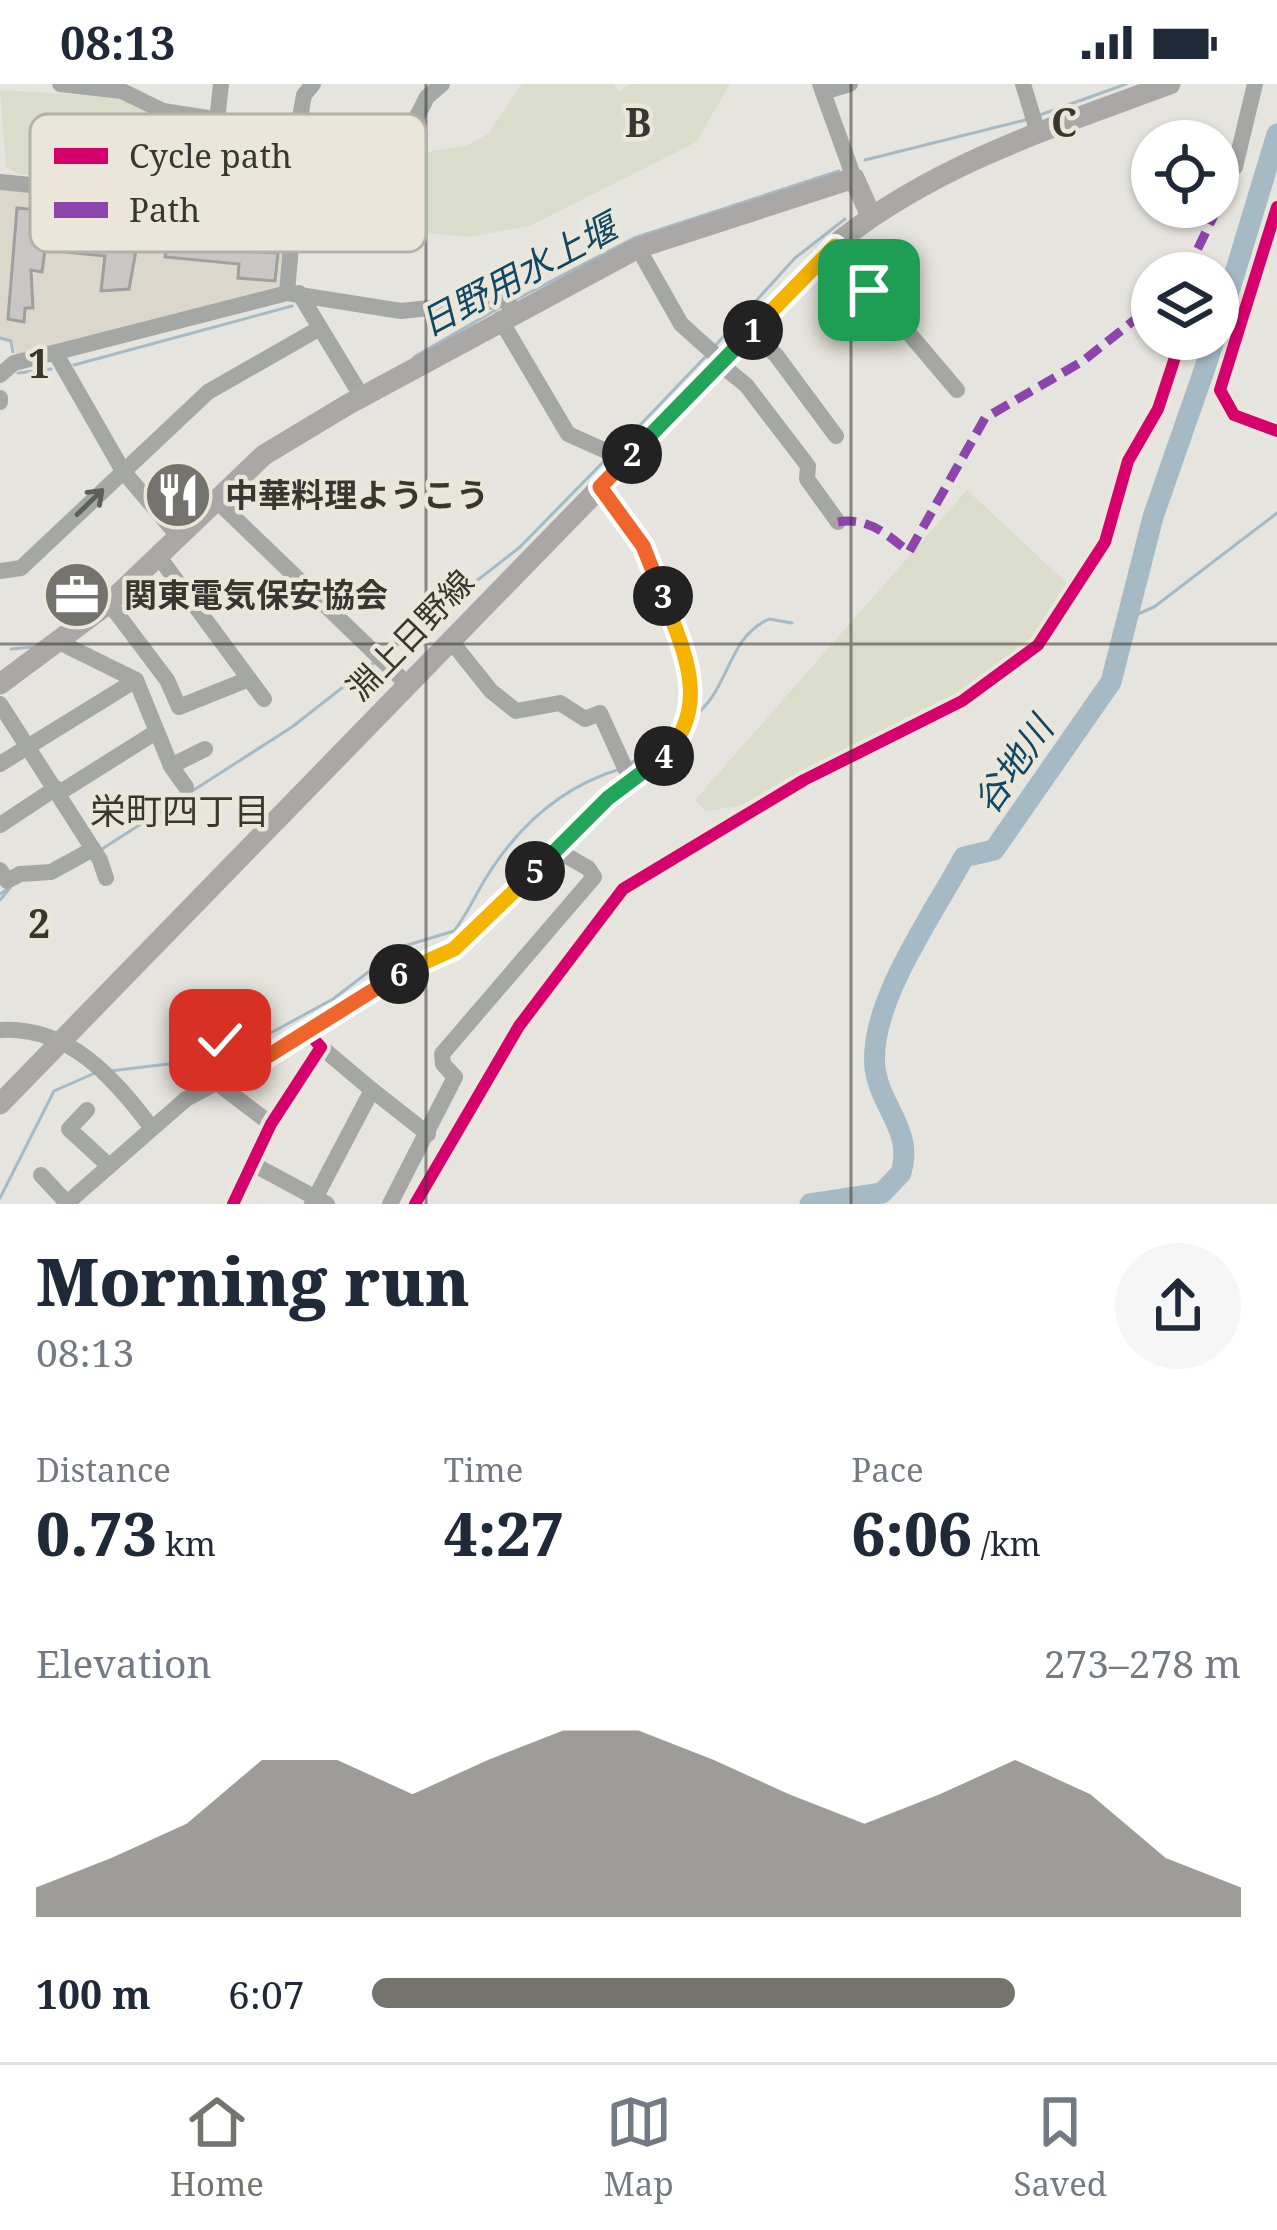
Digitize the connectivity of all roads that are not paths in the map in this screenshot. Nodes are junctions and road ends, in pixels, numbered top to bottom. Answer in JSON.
{"nodes":[{"id":1,"x":60,"y":84,"type":"edge"},
{"id":2,"x":221,"y":84,"type":"edge"},
{"id":3,"x":313,"y":84,"type":"edge"},
{"id":4,"x":442,"y":84,"type":"edge"},
{"id":5,"x":850,"y":84,"type":"edge"},
{"id":6,"x":1023,"y":84,"type":"edge"},
{"id":7,"x":1170,"y":84,"type":"edge"},
{"id":8,"x":1255,"y":84,"type":"edge"},
{"id":9,"x":125,"y":87,"type":"edge"},
{"id":10,"x":822,"y":88,"type":"edge"},
{"id":11,"x":179,"y":114,"type":"edge"},
{"id":12,"x":218,"y":114,"type":"edge"},
{"id":13,"x":301,"y":114,"type":"edge"},
{"id":14,"x":418,"y":114,"type":"edge"},
{"id":15,"x":1038,"y":133,"type":"junction"},
{"id":16,"x":1239,"y":150,"type":"edge"},
{"id":17,"x":854,"y":178,"type":"junction"},
{"id":18,"x":0,"y":182,"type":"edge"},
{"id":19,"x":30,"y":185,"type":"edge"},
{"id":20,"x":871,"y":216,"type":"junction"},
{"id":21,"x":835,"y":246,"type":"junction"},
{"id":22,"x":638,"y":248,"type":"junction"},
{"id":23,"x":294,"y":252,"type":"edge"},
{"id":24,"x":293,"y":293,"type":"junction"},
{"id":25,"x":508,"y":315,"type":"junction"},
{"id":26,"x":320,"y":328,"type":"junction"},
{"id":27,"x":750,"y":333,"type":"junction"},
{"id":28,"x":56,"y":354,"type":"junction"},
{"id":29,"x":721,"y":363,"type":"junction"},
{"id":30,"x":0,"y":375,"type":"edge"},
{"id":31,"x":957,"y":390,"type":"dead end"},
{"id":32,"x":362,"y":397,"type":"junction"},
{"id":33,"x":836,"y":436,"type":"dead end"},
{"id":34,"x":626,"y":460,"type":"junction"},
{"id":35,"x":123,"y":471,"type":"junction"},
{"id":36,"x":600,"y":487,"type":"junction"},
{"id":37,"x":216,"y":500,"type":"junction"},
{"id":38,"x":838,"y":522,"type":"dead end"},
{"id":39,"x":179,"y":538,"type":"junction"},
{"id":40,"x":159,"y":557,"type":"junction"},
{"id":41,"x":0,"y":571,"type":"edge"},
{"id":42,"x":109,"y":603,"type":"junction"},
{"id":43,"x":452,"y":640,"type":"junction"},
{"id":44,"x":59,"y":642,"type":"junction"},
{"id":45,"x":136,"y":680,"type":"junction"},
{"id":46,"x":249,"y":680,"type":"junction"},
{"id":47,"x":0,"y":684,"type":"edge"},
{"id":48,"x":408,"y":686,"type":"junction"},
{"id":49,"x":264,"y":699,"type":"dead end"},
{"id":50,"x":0,"y":704,"type":"edge"},
{"id":51,"x":156,"y":732,"type":"junction"},
{"id":52,"x":28,"y":746,"type":"junction"},
{"id":53,"x":205,"y":749,"type":"dead end"},
{"id":54,"x":0,"y":764,"type":"edge"},
{"id":55,"x":171,"y":766,"type":"junction"},
{"id":56,"x":626,"y":772,"type":"junction"},
{"id":57,"x":186,"y":788,"type":"dead end"},
{"id":58,"x":58,"y":791,"type":"junction"},
{"id":59,"x":0,"y":825,"type":"edge"},
{"id":60,"x":93,"y":849,"type":"junction"},
{"id":61,"x":556,"y":850,"type":"junction"},
{"id":62,"x":0,"y":870,"type":"edge"},
{"id":63,"x":106,"y":878,"type":"dead end"},
{"id":64,"x":0,"y":1030,"type":"edge"},
{"id":65,"x":220,"y":1040,"type":"dead end"},
{"id":66,"x":315,"y":1040,"type":"junction"},
{"id":67,"x":60,"y":1042,"type":"junction"},
{"id":68,"x":254,"y":1050,"type":"junction"},
{"id":69,"x":217,"y":1083,"type":"junction"},
{"id":70,"x":372,"y":1090,"type":"junction"},
{"id":71,"x":0,"y":1104,"type":"edge"},
{"id":72,"x":87,"y":1110,"type":"dead end"},
{"id":73,"x":271,"y":1124,"type":"junction"},
{"id":74,"x":152,"y":1127,"type":"junction"},
{"id":75,"x":428,"y":1134,"type":"junction"},
{"id":76,"x":251,"y":1163,"type":"junction"},
{"id":77,"x":108,"y":1166,"type":"junction"},
{"id":78,"x":41,"y":1175,"type":"dead end"},
{"id":79,"x":318,"y":1202,"type":"edge"},
{"id":80,"x":67,"y":1204,"type":"edge"},
{"id":81,"x":233,"y":1204,"type":"edge"},
{"id":82,"x":390,"y":1204,"type":"edge"}],
"edges":[{"from":1,"to":9,"type":"street"},
{"from":2,"to":12,"type":"street"},
{"from":3,"to":13,"type":"street"},
{"from":4,"to":14,"type":"street"},
{"from":5,"to":10,"type":"street"},
{"from":6,"to":15,"type":"street"},
{"from":7,"to":15,"type":"main road","name":"淵上日野線"},
{"from":8,"to":16,"type":"street"},
{"from":9,"to":11,"type":"street"},
{"from":10,"to":17,"type":"street"},
{"from":15,"to":20,"type":"main road","name":"淵上日野線"},
{"from":17,"to":20,"type":"main road"},
{"from":17,"to":22,"type":"main road"},
{"from":18,"to":19,"type":"street"},
{"from":20,"to":21,"type":"main road","name":"淵上日野線"},
{"from":21,"to":27,"type":"main road","name":"淵上日野線"},
{"from":21,"to":31,"type":"street"},
{"from":22,"to":25,"type":"main road"},
{"from":22,"to":29,"type":"street"},
{"from":23,"to":24,"type":"street"},
{"from":24,"to":25,"type":"street"},
{"from":24,"to":26,"type":"street"},
{"from":24,"to":28,"type":"street"},
{"from":25,"to":32,"type":"main road"},
{"from":25,"to":34,"type":"street"},
{"from":26,"to":32,"type":"street"},
{"from":26,"to":35,"type":"street"},
{"from":27,"to":29,"type":"main road","name":"淵上日野線"},
{"from":27,"to":33,"type":"street"},
{"from":28,"to":30,"type":"street"},
{"from":28,"to":35,"type":"street"},
{"from":29,"to":34,"type":"main road","name":"淵上日野線"},
{"from":29,"to":38,"type":"street"},
{"from":32,"to":37,"type":"main road"},
{"from":34,"to":36,"type":"main road","name":"淵上日野線"},
{"from":35,"to":39,"type":"street"},
{"from":41,"to":35,"type":"street","one_way":true},
{"from":36,"to":43,"type":"main road","name":"淵上日野線"},
{"from":36,"to":56,"type":"street"},
{"from":37,"to":39,"type":"main road"},
{"from":37,"to":48,"type":"street"},
{"from":39,"to":40,"type":"main road"},
{"from":40,"to":42,"type":"main road"},
{"from":40,"to":46,"type":"street"},
{"from":42,"to":44,"type":"main road"},
{"from":42,"to":46,"type":"street"},
{"from":43,"to":48,"type":"main road","name":"淵上日野線"},
{"from":43,"to":56,"type":"street"},
{"from":44,"to":45,"type":"street"},
{"from":44,"to":47,"type":"main road"},
{"from":45,"to":51,"type":"street"},
{"from":45,"to":52,"type":"street"},
{"from":46,"to":49,"type":"street"},
{"from":48,"to":67,"type":"main road","name":"淵上日野線"},
{"from":50,"to":52,"type":"street"},
{"from":51,"to":55,"type":"street"},
{"from":51,"to":58,"type":"street"},
{"from":52,"to":54,"type":"street"},
{"from":52,"to":58,"type":"street"},
{"from":53,"to":55,"type":"street"},
{"from":55,"to":57,"type":"street"},
{"from":56,"to":61,"type":"street"},
{"from":58,"to":59,"type":"street"},
{"from":58,"to":60,"type":"street"},
{"from":60,"to":62,"type":"street"},
{"from":60,"to":63,"type":"street"},
{"from":61,"to":66,"type":"street"},
{"from":61,"to":75,"type":"street"},
{"from":64,"to":67,"type":"street"},
{"from":65,"to":68,"type":"street"},
{"from":66,"to":68,"type":"street"},
{"from":66,"to":70,"type":"street"},
{"from":66,"to":73,"type":"street"},
{"from":67,"to":71,"type":"main road","name":"淵上日野線"},
{"from":67,"to":74,"type":"street"},
{"from":68,"to":69,"type":"street"},
{"from":69,"to":73,"type":"street"},
{"from":69,"to":74,"type":"street"},
{"from":70,"to":75,"type":"street"},
{"from":70,"to":79,"type":"street"},
{"from":72,"to":77,"type":"street"},
{"from":73,"to":76,"type":"street"},
{"from":74,"to":77,"type":"street"},
{"from":75,"to":82,"type":"street"},
{"from":76,"to":79,"type":"street"},
{"from":76,"to":81,"type":"street"},
{"from":77,"to":80,"type":"street"},
{"from":78,"to":80,"type":"street"}]}
